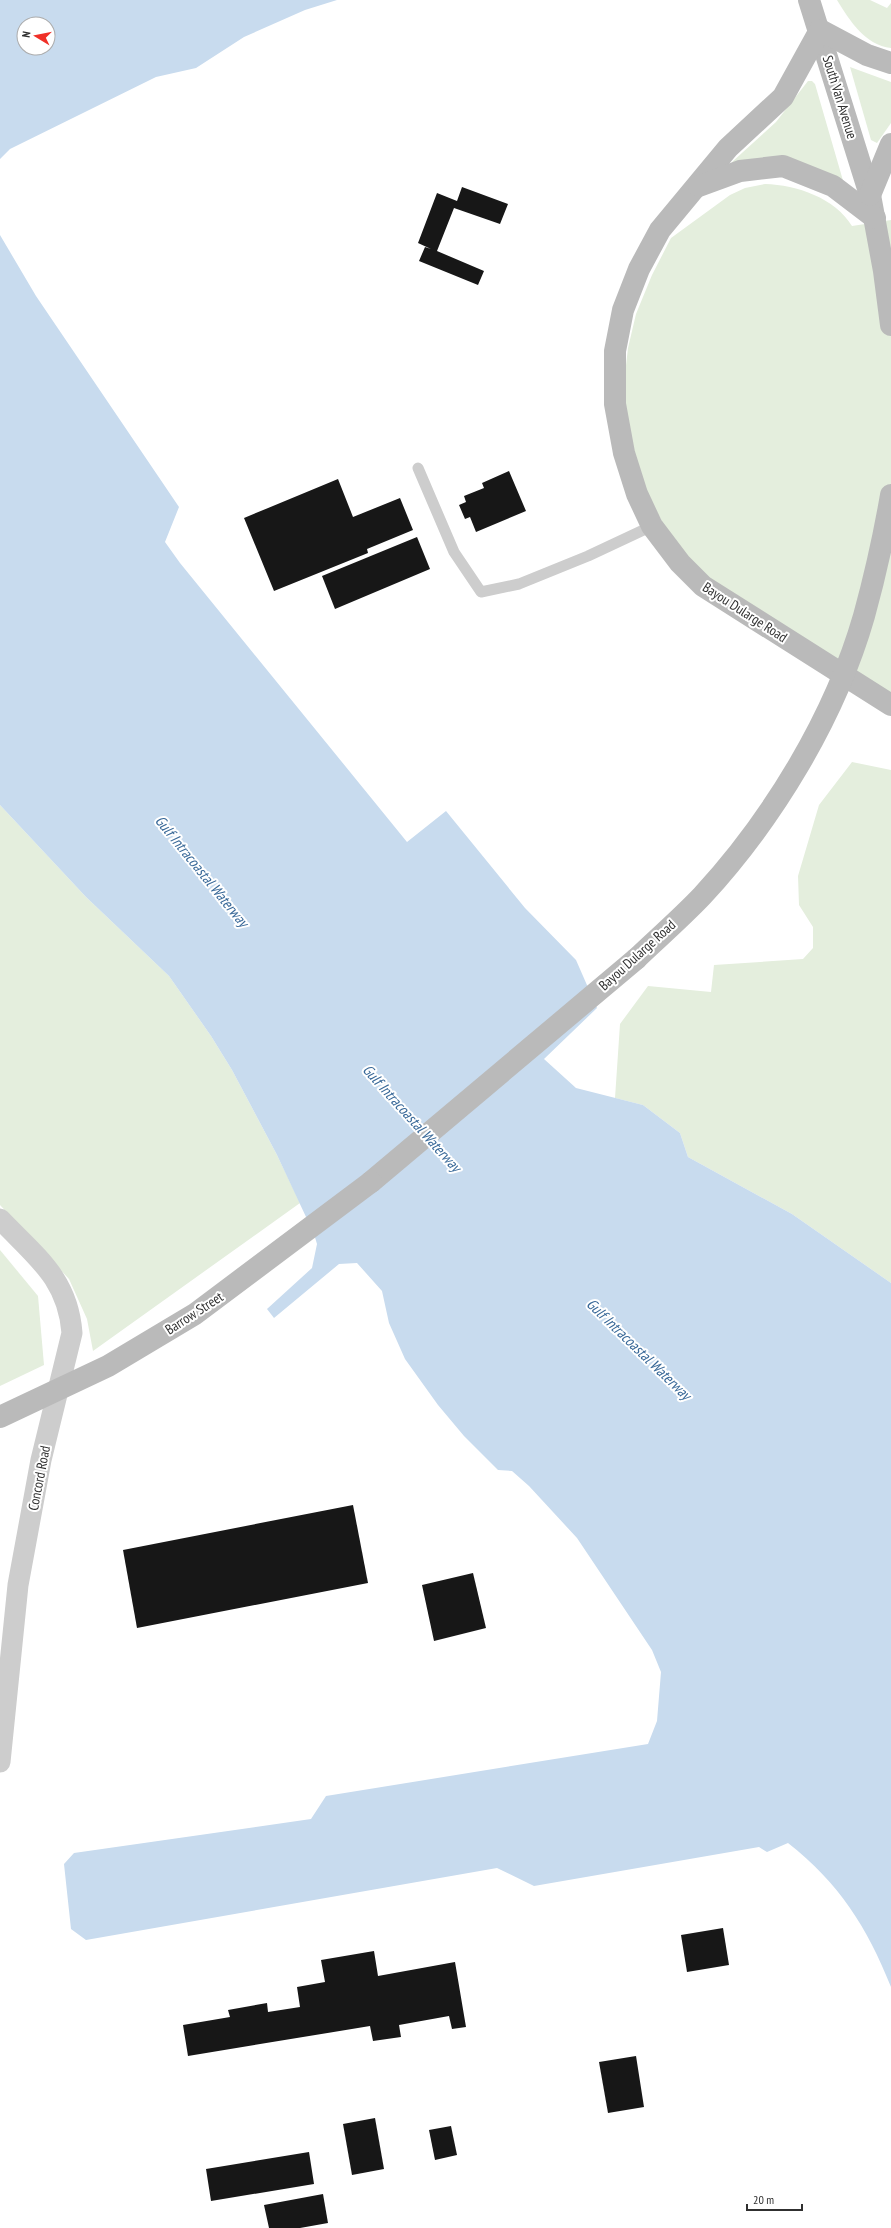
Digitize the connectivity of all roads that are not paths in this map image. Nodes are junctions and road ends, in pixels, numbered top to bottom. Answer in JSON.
{"nodes":[{"id":1,"x":809,"y":0,"type":"edge"},
{"id":2,"x":820,"y":30,"type":"junction"},
{"id":3,"x":891,"y":63,"type":"edge"},
{"id":4,"x":891,"y":144,"type":"edge"},
{"id":5,"x":699,"y":186,"type":"junction"},
{"id":6,"x":870,"y":195,"type":"junction"},
{"id":7,"x":875,"y":218,"type":"junction"},
{"id":8,"x":891,"y":325,"type":"edge"},
{"id":9,"x":418,"y":468,"type":"dead end"},
{"id":10,"x":891,"y":495,"type":"edge"},
{"id":11,"x":652,"y":526,"type":"junction"},
{"id":12,"x":891,"y":705,"type":"edge"},
{"id":13,"x":371,"y":1182,"type":"joint"},
{"id":14,"x":0,"y":1219,"type":"edge"},
{"id":15,"x":0,"y":1417,"type":"edge"},
{"id":16,"x":0,"y":1762,"type":"edge"}],
"edges":[{"from":1,"to":2,"type":"main road","name":"South Van Avenue"},
{"from":2,"to":3,"type":"main road"},
{"from":2,"to":5,"type":"main road"},
{"from":2,"to":6,"type":"main road","name":"South Van Avenue"},
{"from":4,"to":6,"type":"main road"},
{"from":5,"to":7,"type":"main road","name":"Bayou Dularge Road"},
{"from":5,"to":11,"type":"main road","name":"Bayou Dularge Road"},
{"from":6,"to":7,"type":"main road"},
{"from":7,"to":8,"type":"main road"},
{"from":9,"to":11,"type":"lane"},
{"from":10,"to":13,"type":"main road","name":"Bayou Dularge Road","bridge":true},
{"from":11,"to":12,"type":"main road","name":"Bayou Dularge Road"},
{"from":13,"to":15,"type":"main road","name":"Barrow Street","bridge":true},
{"from":14,"to":16,"type":"street","name":"Concord Road"}]}
